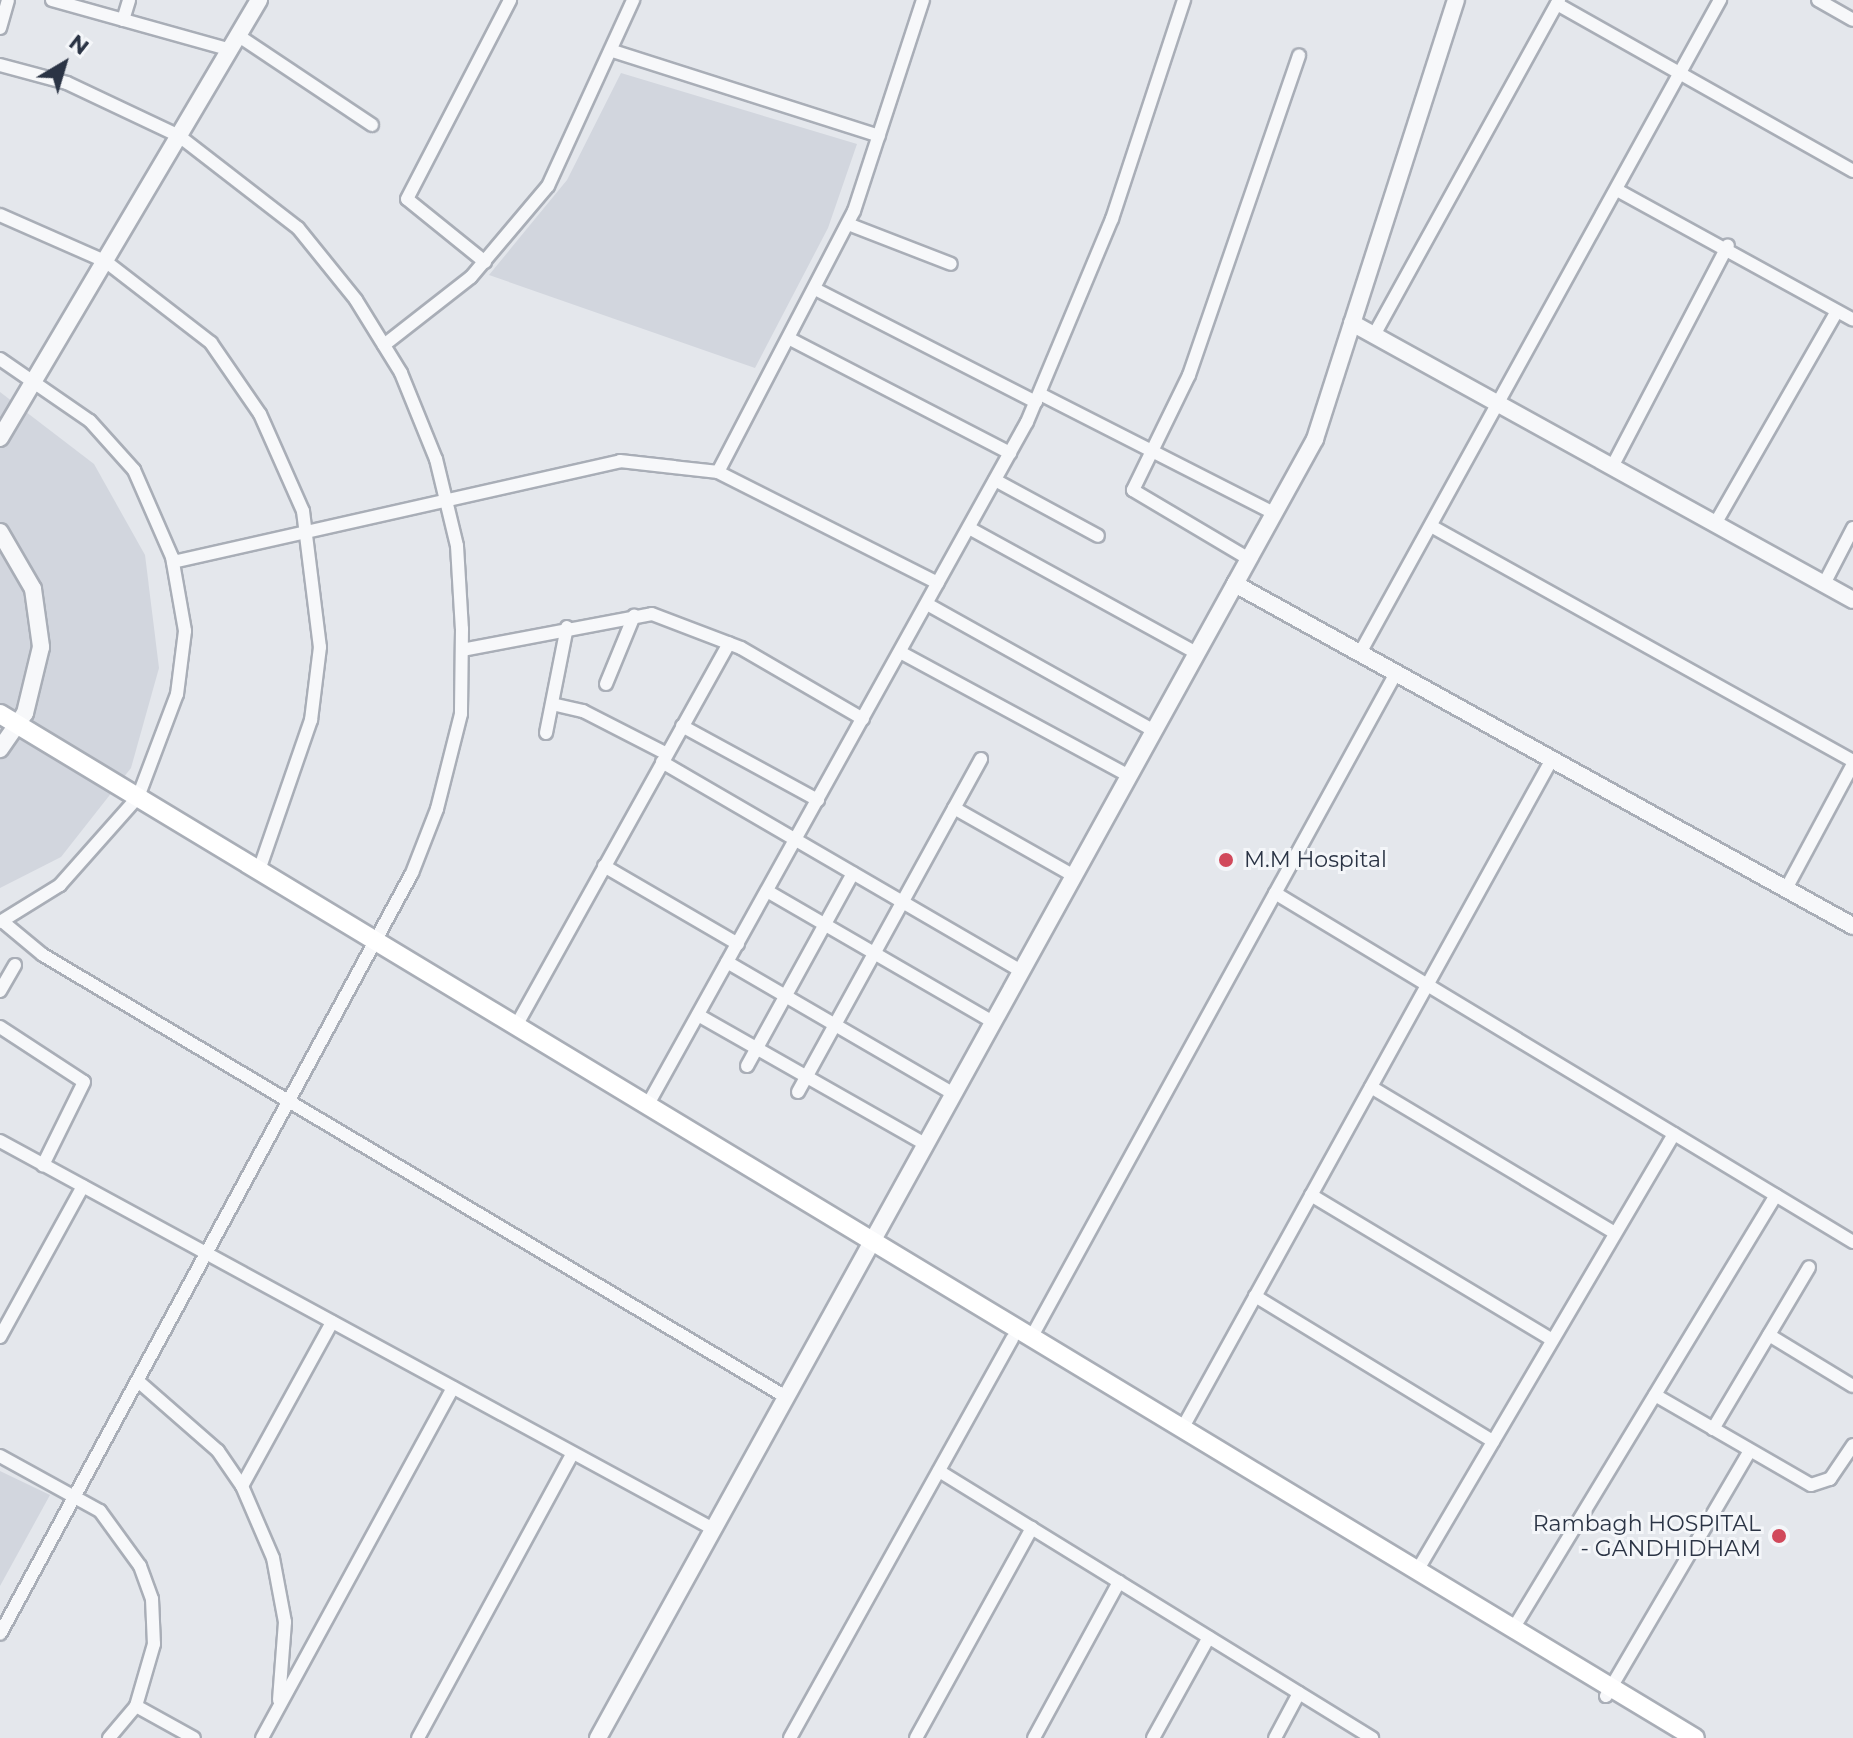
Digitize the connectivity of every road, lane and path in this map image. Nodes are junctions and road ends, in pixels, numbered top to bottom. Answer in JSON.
{"nodes":[{"id":1,"x":8,"y":0,"type":"edge"},
{"id":2,"x":129,"y":0,"type":"edge"},
{"id":3,"x":259,"y":0,"type":"edge"},
{"id":4,"x":510,"y":0,"type":"edge"},
{"id":5,"x":633,"y":0,"type":"edge"},
{"id":6,"x":923,"y":0,"type":"edge"},
{"id":7,"x":1184,"y":0,"type":"edge"},
{"id":8,"x":1456,"y":0,"type":"edge"},
{"id":9,"x":1720,"y":0,"type":"edge"},
{"id":10,"x":1818,"y":0,"type":"edge"},
{"id":11,"x":61,"y":1,"type":"edge"},
{"id":12,"x":1558,"y":2,"type":"edge"},
{"id":13,"x":123,"y":20,"type":"junction"},
{"id":14,"x":1853,"y":20,"type":"edge"},
{"id":15,"x":0,"y":28,"type":"edge"},
{"id":16,"x":235,"y":43,"type":"junction"},
{"id":17,"x":613,"y":51,"type":"junction"},
{"id":18,"x":1299,"y":55,"type":"dead end"},
{"id":19,"x":0,"y":65,"type":"edge"},
{"id":20,"x":1681,"y":74,"type":"junction"},
{"id":21,"x":372,"y":125,"type":"dead end"},
{"id":22,"x":179,"y":136,"type":"junction"},
{"id":23,"x":879,"y":136,"type":"junction"},
{"id":24,"x":1853,"y":171,"type":"edge"},
{"id":25,"x":1617,"y":190,"type":"junction"},
{"id":26,"x":0,"y":215,"type":"edge"},
{"id":27,"x":848,"y":224,"type":"junction"},
{"id":28,"x":1728,"y":245,"type":"junction"},
{"id":29,"x":105,"y":261,"type":"junction"},
{"id":30,"x":485,"y":262,"type":"junction"},
{"id":31,"x":951,"y":264,"type":"dead end"},
{"id":32,"x":817,"y":290,"type":"junction"},
{"id":33,"x":1837,"y":311,"type":"junction"},
{"id":34,"x":1853,"y":320,"type":"edge"},
{"id":35,"x":1352,"y":323,"type":"junction"},
{"id":36,"x":1374,"y":335,"type":"junction"},
{"id":37,"x":790,"y":339,"type":"junction"},
{"id":38,"x":384,"y":345,"type":"junction"},
{"id":39,"x":0,"y":359,"type":"edge"},
{"id":40,"x":35,"y":378,"type":"junction"},
{"id":41,"x":1038,"y":398,"type":"junction"},
{"id":42,"x":1499,"y":404,"type":"junction"},
{"id":43,"x":0,"y":438,"type":"edge"},
{"id":44,"x":1153,"y":451,"type":"junction"},
{"id":45,"x":1010,"y":453,"type":"junction"},
{"id":46,"x":1612,"y":467,"type":"junction"},
{"id":47,"x":718,"y":472,"type":"junction"},
{"id":48,"x":995,"y":480,"type":"junction"},
{"id":49,"x":445,"y":496,"type":"junction"},
{"id":50,"x":1274,"y":513,"type":"junction"},
{"id":51,"x":1715,"y":524,"type":"junction"},
{"id":52,"x":1431,"y":526,"type":"junction"},
{"id":53,"x":969,"y":528,"type":"junction"},
{"id":54,"x":1853,"y":528,"type":"edge"},
{"id":55,"x":307,"y":529,"type":"junction"},
{"id":56,"x":0,"y":532,"type":"edge"},
{"id":57,"x":1098,"y":536,"type":"dead end"},
{"id":58,"x":1249,"y":559,"type":"junction"},
{"id":59,"x":173,"y":562,"type":"junction"},
{"id":60,"x":938,"y":583,"type":"junction"},
{"id":61,"x":1235,"y":584,"type":"junction"},
{"id":62,"x":1824,"y":584,"type":"junction"},
{"id":63,"x":1853,"y":600,"type":"edge"},
{"id":64,"x":927,"y":604,"type":"junction"},
{"id":65,"x":634,"y":616,"type":"junction"},
{"id":66,"x":567,"y":627,"type":"junction"},
{"id":67,"x":729,"y":643,"type":"junction"},
{"id":68,"x":462,"y":650,"type":"junction"},
{"id":69,"x":900,"y":652,"type":"junction"},
{"id":70,"x":1196,"y":653,"type":"junction"},
{"id":71,"x":1360,"y":653,"type":"junction"},
{"id":72,"x":1396,"y":673,"type":"junction"},
{"id":73,"x":606,"y":684,"type":"dead end"},
{"id":74,"x":552,"y":704,"type":"junction"},
{"id":75,"x":0,"y":714,"type":"edge"},
{"id":76,"x":863,"y":719,"type":"junction"},
{"id":77,"x":682,"y":726,"type":"junction"},
{"id":78,"x":11,"y":728,"type":"edge"},
{"id":79,"x":1154,"y":731,"type":"junction"},
{"id":80,"x":546,"y":733,"type":"dead end"},
{"id":81,"x":0,"y":749,"type":"edge"},
{"id":82,"x":664,"y":758,"type":"junction"},
{"id":83,"x":981,"y":759,"type":"dead end"},
{"id":84,"x":1552,"y":759,"type":"junction"},
{"id":85,"x":1853,"y":762,"type":"edge"},
{"id":86,"x":1129,"y":776,"type":"junction"},
{"id":87,"x":818,"y":800,"type":"junction"},
{"id":88,"x":135,"y":802,"type":"junction"},
{"id":89,"x":954,"y":808,"type":"junction"},
{"id":90,"x":795,"y":840,"type":"junction"},
{"id":91,"x":604,"y":866,"type":"junction"},
{"id":92,"x":259,"y":870,"type":"junction"},
{"id":93,"x":853,"y":873,"type":"junction"},
{"id":94,"x":1074,"y":876,"type":"junction"},
{"id":95,"x":1786,"y":889,"type":"junction"},
{"id":96,"x":767,"y":891,"type":"junction"},
{"id":97,"x":1275,"y":893,"type":"junction"},
{"id":98,"x":902,"y":902,"type":"junction"},
{"id":99,"x":1,"y":922,"type":"edge"},
{"id":100,"x":825,"y":924,"type":"junction"},
{"id":101,"x":1853,"y":926,"type":"edge"},
{"id":102,"x":738,"y":944,"type":"junction"},
{"id":103,"x":375,"y":947,"type":"junction"},
{"id":104,"x":874,"y":953,"type":"junction"},
{"id":105,"x":727,"y":962,"type":"junction"},
{"id":106,"x":15,"y":965,"type":"dead end"},
{"id":107,"x":1021,"y":971,"type":"junction"},
{"id":108,"x":1427,"y":985,"type":"junction"},
{"id":109,"x":0,"y":991,"type":"edge"},
{"id":110,"x":785,"y":996,"type":"junction"},
{"id":111,"x":698,"y":1015,"type":"junction"},
{"id":112,"x":993,"y":1022,"type":"junction"},
{"id":113,"x":835,"y":1025,"type":"junction"},
{"id":114,"x":516,"y":1026,"type":"junction"},
{"id":115,"x":0,"y":1027,"type":"edge"},
{"id":116,"x":757,"y":1048,"type":"junction"},
{"id":117,"x":747,"y":1066,"type":"dead end"},
{"id":118,"x":806,"y":1076,"type":"junction"},
{"id":119,"x":1371,"y":1087,"type":"junction"},
{"id":120,"x":798,"y":1092,"type":"dead end"},
{"id":121,"x":954,"y":1094,"type":"junction"},
{"id":122,"x":291,"y":1101,"type":"junction"},
{"id":123,"x":647,"y":1106,"type":"junction"},
{"id":124,"x":1674,"y":1134,"type":"junction"},
{"id":125,"x":0,"y":1141,"type":"edge"},
{"id":126,"x":925,"y":1144,"type":"junction"},
{"id":127,"x":43,"y":1165,"type":"junction"},
{"id":128,"x":83,"y":1186,"type":"junction"},
{"id":129,"x":1311,"y":1195,"type":"junction"},
{"id":130,"x":1776,"y":1195,"type":"junction"},
{"id":131,"x":1615,"y":1233,"type":"junction"},
{"id":132,"x":1853,"y":1242,"type":"edge"},
{"id":133,"x":869,"y":1246,"type":"junction"},
{"id":134,"x":207,"y":1254,"type":"junction"},
{"id":135,"x":1809,"y":1267,"type":"dead end"},
{"id":136,"x":1255,"y":1296,"type":"junction"},
{"id":137,"x":332,"y":1322,"type":"junction"},
{"id":138,"x":1769,"y":1335,"type":"junction"},
{"id":139,"x":0,"y":1337,"type":"edge"},
{"id":140,"x":1021,"y":1338,"type":"junction"},
{"id":141,"x":1552,"y":1340,"type":"junction"},
{"id":142,"x":138,"y":1381,"type":"junction"},
{"id":143,"x":1853,"y":1386,"type":"edge"},
{"id":144,"x":453,"y":1388,"type":"junction"},
{"id":145,"x":1655,"y":1395,"type":"junction"},
{"id":146,"x":786,"y":1397,"type":"junction"},
{"id":147,"x":1182,"y":1429,"type":"junction"},
{"id":148,"x":1713,"y":1429,"type":"junction"},
{"id":149,"x":1493,"y":1441,"type":"junction"},
{"id":150,"x":1853,"y":1445,"type":"edge"},
{"id":151,"x":1750,"y":1451,"type":"junction"},
{"id":152,"x":573,"y":1453,"type":"junction"},
{"id":153,"x":0,"y":1456,"type":"edge"},
{"id":154,"x":939,"y":1471,"type":"junction"},
{"id":155,"x":242,"y":1486,"type":"junction"},
{"id":156,"x":77,"y":1493,"type":"junction"},
{"id":157,"x":1032,"y":1528,"type":"junction"},
{"id":158,"x":713,"y":1529,"type":"junction"},
{"id":159,"x":1417,"y":1571,"type":"junction"},
{"id":160,"x":1119,"y":1582,"type":"junction"},
{"id":161,"x":1513,"y":1629,"type":"junction"},
{"id":162,"x":0,"y":1634,"type":"edge"},
{"id":163,"x":1209,"y":1637,"type":"junction"},
{"id":164,"x":1609,"y":1691,"type":"junction"},
{"id":165,"x":1299,"y":1693,"type":"junction"},
{"id":166,"x":136,"y":1706,"type":"junction"},
{"id":167,"x":278,"y":1707,"type":"junction"},
{"id":168,"x":109,"y":1738,"type":"edge"},
{"id":169,"x":194,"y":1738,"type":"edge"},
{"id":170,"x":262,"y":1738,"type":"edge"},
{"id":171,"x":418,"y":1738,"type":"edge"},
{"id":172,"x":598,"y":1738,"type":"edge"},
{"id":173,"x":790,"y":1738,"type":"edge"},
{"id":174,"x":916,"y":1738,"type":"edge"},
{"id":175,"x":1034,"y":1738,"type":"edge"},
{"id":176,"x":1153,"y":1738,"type":"edge"},
{"id":177,"x":1275,"y":1738,"type":"edge"},
{"id":178,"x":1372,"y":1738,"type":"edge"},
{"id":179,"x":1673,"y":1738,"type":"edge"},
{"id":180,"x":1695,"y":1738,"type":"edge"}],
"edges":[{"from":1,"to":15,"type":"street"},
{"from":2,"to":13,"type":"street"},
{"from":3,"to":16,"type":"street"},
{"from":4,"to":30,"type":"street"},
{"from":5,"to":17,"type":"street"},
{"from":6,"to":23,"type":"street"},
{"from":7,"to":41,"type":"street"},
{"from":8,"to":35,"type":"street"},
{"from":9,"to":20,"type":"street"},
{"from":10,"to":14,"type":"street"},
{"from":11,"to":13,"type":"street"},
{"from":12,"to":20,"type":"street"},
{"from":12,"to":36,"type":"street"},
{"from":13,"to":16,"type":"street"},
{"from":16,"to":21,"type":"street"},
{"from":16,"to":22,"type":"street"},
{"from":17,"to":23,"type":"street"},
{"from":17,"to":30,"type":"street"},
{"from":18,"to":44,"type":"street"},
{"from":19,"to":22,"type":"street"},
{"from":20,"to":24,"type":"street"},
{"from":20,"to":25,"type":"street"},
{"from":22,"to":29,"type":"street"},
{"from":22,"to":38,"type":"street"},
{"from":23,"to":27,"type":"street"},
{"from":25,"to":28,"type":"street"},
{"from":25,"to":42,"type":"street"},
{"from":26,"to":29,"type":"street"},
{"from":27,"to":31,"type":"street"},
{"from":27,"to":32,"type":"street"},
{"from":28,"to":33,"type":"street"},
{"from":28,"to":46,"type":"street"},
{"from":29,"to":40,"type":"street"},
{"from":29,"to":55,"type":"street"},
{"from":30,"to":38,"type":"street"},
{"from":32,"to":37,"type":"street"},
{"from":32,"to":41,"type":"street"},
{"from":33,"to":34,"type":"street"},
{"from":33,"to":51,"type":"street"},
{"from":35,"to":36,"type":"street"},
{"from":35,"to":50,"type":"street"},
{"from":36,"to":42,"type":"street"},
{"from":37,"to":45,"type":"street"},
{"from":37,"to":47,"type":"street"},
{"from":38,"to":49,"type":"street"},
{"from":39,"to":40,"type":"street"},
{"from":40,"to":43,"type":"street"},
{"from":40,"to":59,"type":"street"},
{"from":41,"to":44,"type":"street"},
{"from":41,"to":45,"type":"street"},
{"from":42,"to":46,"type":"street"},
{"from":42,"to":52,"type":"street"},
{"from":44,"to":50,"type":"street"},
{"from":44,"to":58,"type":"street"},
{"from":45,"to":48,"type":"street"},
{"from":46,"to":51,"type":"street"},
{"from":47,"to":49,"type":"street"},
{"from":47,"to":60,"type":"street"},
{"from":48,"to":53,"type":"street"},
{"from":48,"to":57,"type":"street"},
{"from":49,"to":55,"type":"street"},
{"from":49,"to":68,"type":"street"},
{"from":50,"to":58,"type":"street"},
{"from":51,"to":62,"type":"street"},
{"from":52,"to":71,"type":"street"},
{"from":52,"to":85,"type":"street"},
{"from":53,"to":60,"type":"street"},
{"from":53,"to":70,"type":"street"},
{"from":54,"to":62,"type":"street"},
{"from":55,"to":59,"type":"street"},
{"from":55,"to":92,"type":"street"},
{"from":56,"to":78,"type":"street"},
{"from":58,"to":61,"type":"street"},
{"from":59,"to":88,"type":"street"},
{"from":60,"to":64,"type":"street"},
{"from":61,"to":70,"type":"street"},
{"from":61,"to":71,"type":"street"},
{"from":62,"to":63,"type":"street"},
{"from":64,"to":69,"type":"street"},
{"from":64,"to":79,"type":"street"},
{"from":65,"to":66,"type":"street"},
{"from":65,"to":67,"type":"street"},
{"from":65,"to":73,"type":"street"},
{"from":66,"to":68,"type":"street"},
{"from":66,"to":74,"type":"street"},
{"from":67,"to":76,"type":"street"},
{"from":67,"to":77,"type":"street"},
{"from":68,"to":103,"type":"street"},
{"from":69,"to":76,"type":"street"},
{"from":69,"to":86,"type":"street"},
{"from":70,"to":79,"type":"street"},
{"from":71,"to":72,"type":"street"},
{"from":72,"to":84,"type":"street"},
{"from":72,"to":97,"type":"street"},
{"from":74,"to":80,"type":"street"},
{"from":74,"to":82,"type":"street"},
{"from":75,"to":78,"type":"main road"},
{"from":76,"to":87,"type":"street"},
{"from":77,"to":82,"type":"street"},
{"from":77,"to":87,"type":"street"},
{"from":78,"to":81,"type":"street"},
{"from":78,"to":88,"type":"main road"},
{"from":79,"to":86,"type":"street"},
{"from":82,"to":90,"type":"street"},
{"from":82,"to":91,"type":"street"},
{"from":83,"to":89,"type":"street"},
{"from":84,"to":95,"type":"street"},
{"from":84,"to":108,"type":"street"},
{"from":85,"to":95,"type":"street"},
{"from":86,"to":94,"type":"street"},
{"from":87,"to":90,"type":"street"},
{"from":88,"to":92,"type":"main road"},
{"from":88,"to":99,"type":"street"},
{"from":88,"to":103,"type":"main road"},
{"from":89,"to":94,"type":"street"},
{"from":89,"to":98,"type":"street"},
{"from":90,"to":93,"type":"street"},
{"from":90,"to":96,"type":"street"},
{"from":91,"to":102,"type":"street"},
{"from":91,"to":114,"type":"street"},
{"from":92,"to":103,"type":"main road"},
{"from":93,"to":98,"type":"street"},
{"from":93,"to":100,"type":"street"},
{"from":94,"to":107,"type":"street"},
{"from":95,"to":101,"type":"street"},
{"from":96,"to":100,"type":"street"},
{"from":96,"to":102,"type":"street"},
{"from":97,"to":108,"type":"street"},
{"from":97,"to":140,"type":"street"},
{"from":98,"to":104,"type":"street"},
{"from":98,"to":107,"type":"street"},
{"from":99,"to":122,"type":"street"},
{"from":100,"to":104,"type":"street"},
{"from":100,"to":110,"type":"street"},
{"from":102,"to":105,"type":"street"},
{"from":103,"to":114,"type":"main road"},
{"from":103,"to":122,"type":"street"},
{"from":103,"to":133,"type":"main road"},
{"from":104,"to":112,"type":"street"},
{"from":104,"to":113,"type":"street"},
{"from":105,"to":110,"type":"street"},
{"from":105,"to":111,"type":"street"},
{"from":106,"to":109,"type":"street"},
{"from":107,"to":112,"type":"street"},
{"from":108,"to":119,"type":"street"},
{"from":108,"to":124,"type":"street"},
{"from":110,"to":113,"type":"street"},
{"from":110,"to":116,"type":"street"},
{"from":111,"to":116,"type":"street"},
{"from":111,"to":123,"type":"street"},
{"from":112,"to":121,"type":"street"},
{"from":113,"to":118,"type":"street"},
{"from":113,"to":121,"type":"street"},
{"from":114,"to":123,"type":"main road"},
{"from":115,"to":127,"type":"street"},
{"from":116,"to":117,"type":"street"},
{"from":116,"to":118,"type":"street"},
{"from":118,"to":120,"type":"street"},
{"from":118,"to":126,"type":"street"},
{"from":119,"to":129,"type":"street"},
{"from":119,"to":131,"type":"street"},
{"from":121,"to":126,"type":"street"},
{"from":122,"to":134,"type":"street"},
{"from":122,"to":146,"type":"street"},
{"from":123,"to":133,"type":"main road"},
{"from":124,"to":130,"type":"street"},
{"from":124,"to":131,"type":"street"},
{"from":125,"to":127,"type":"street"},
{"from":126,"to":133,"type":"street"},
{"from":127,"to":128,"type":"street"},
{"from":128,"to":134,"type":"street"},
{"from":128,"to":139,"type":"street"},
{"from":129,"to":136,"type":"street"},
{"from":129,"to":141,"type":"street"},
{"from":130,"to":132,"type":"street"},
{"from":130,"to":145,"type":"street"},
{"from":131,"to":141,"type":"street"},
{"from":133,"to":140,"type":"main road"},
{"from":133,"to":146,"type":"street"},
{"from":134,"to":137,"type":"street"},
{"from":134,"to":142,"type":"street"},
{"from":135,"to":138,"type":"street"},
{"from":136,"to":147,"type":"street"},
{"from":136,"to":149,"type":"street"},
{"from":137,"to":144,"type":"street"},
{"from":137,"to":155,"type":"street"},
{"from":138,"to":143,"type":"street"},
{"from":138,"to":148,"type":"street"},
{"from":140,"to":147,"type":"main road"},
{"from":140,"to":154,"type":"street"},
{"from":140,"to":164,"type":"main road"},
{"from":141,"to":149,"type":"street"},
{"from":142,"to":155,"type":"street"},
{"from":142,"to":156,"type":"street"},
{"from":144,"to":152,"type":"street"},
{"from":144,"to":167,"type":"street"},
{"from":145,"to":148,"type":"street"},
{"from":145,"to":161,"type":"street"},
{"from":146,"to":158,"type":"street"},
{"from":147,"to":159,"type":"main road"},
{"from":148,"to":151,"type":"street"},
{"from":149,"to":159,"type":"street"},
{"from":150,"to":151,"type":"street"},
{"from":151,"to":164,"type":"street"},
{"from":152,"to":158,"type":"street"},
{"from":152,"to":171,"type":"street"},
{"from":153,"to":156,"type":"street"},
{"from":154,"to":157,"type":"street"},
{"from":154,"to":173,"type":"street"},
{"from":155,"to":167,"type":"street"},
{"from":156,"to":162,"type":"street"},
{"from":156,"to":166,"type":"street"},
{"from":157,"to":160,"type":"street"},
{"from":157,"to":174,"type":"street"},
{"from":158,"to":172,"type":"street"},
{"from":159,"to":161,"type":"main road"},
{"from":160,"to":163,"type":"street"},
{"from":160,"to":175,"type":"street"},
{"from":161,"to":164,"type":"main road"},
{"from":163,"to":165,"type":"street"},
{"from":163,"to":176,"type":"street"},
{"from":164,"to":179,"type":"main road"},
{"from":164,"to":180,"type":"main road"},
{"from":165,"to":177,"type":"street"},
{"from":165,"to":178,"type":"street"},
{"from":166,"to":168,"type":"street"},
{"from":166,"to":169,"type":"street"},
{"from":167,"to":170,"type":"street"}]}
